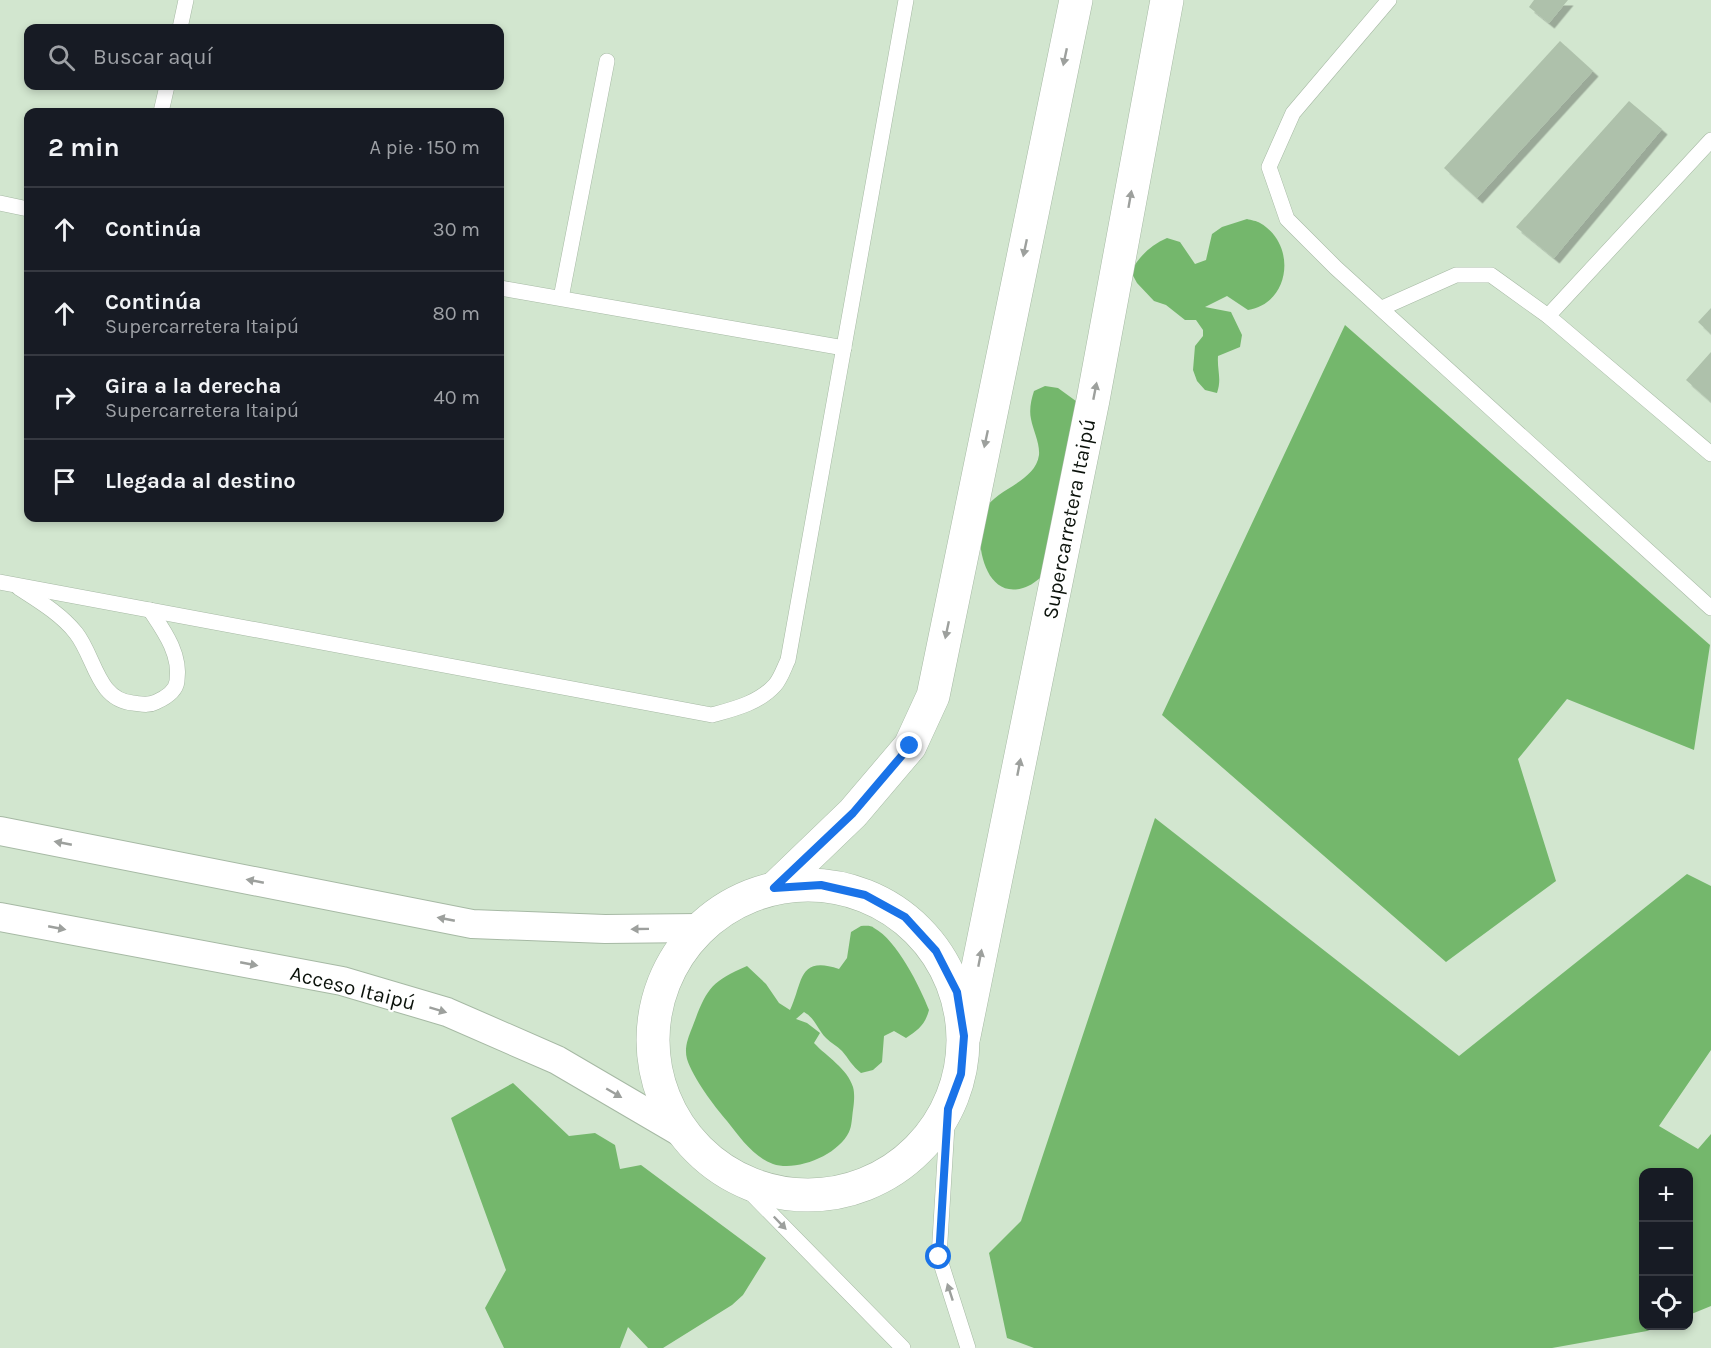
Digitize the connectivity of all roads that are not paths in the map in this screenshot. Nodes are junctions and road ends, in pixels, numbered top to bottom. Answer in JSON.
{"nodes":[{"id":1,"x":186,"y":0,"type":"edge"},
{"id":2,"x":906,"y":0,"type":"edge"},
{"id":3,"x":1076,"y":0,"type":"edge"},
{"id":4,"x":1167,"y":0,"type":"edge"},
{"id":5,"x":1389,"y":0,"type":"edge"},
{"id":6,"x":181,"y":24,"type":"edge"},
{"id":7,"x":608,"y":61,"type":"dead end"},
{"id":8,"x":166,"y":90,"type":"edge"},
{"id":9,"x":162,"y":108,"type":"edge"},
{"id":10,"x":1711,"y":140,"type":"edge"},
{"id":11,"x":0,"y":203,"type":"edge"},
{"id":12,"x":24,"y":208,"type":"edge"},
{"id":13,"x":504,"y":289,"type":"edge"},
{"id":14,"x":561,"y":298,"type":"junction"},
{"id":15,"x":1382,"y":308,"type":"junction"},
{"id":16,"x":1548,"y":316,"type":"junction"},
{"id":17,"x":844,"y":348,"type":"junction"},
{"id":18,"x":1711,"y":454,"type":"edge"},
{"id":19,"x":7,"y":583,"type":"edge"},
{"id":20,"x":1711,"y":608,"type":"edge"},
{"id":21,"x":150,"y":610,"type":"junction"},
{"id":22,"x":0,"y":831,"type":"edge"},
{"id":23,"x":774,"y":888,"type":"junction"},
{"id":24,"x":0,"y":917,"type":"edge"},
{"id":25,"x":699,"y":928,"type":"junction"},
{"id":26,"x":964,"y":1036,"type":"junction"},
{"id":27,"x":948,"y":1109,"type":"junction"},
{"id":28,"x":680,"y":1132,"type":"junction"},
{"id":29,"x":739,"y":1181,"type":"junction"},
{"id":30,"x":903,"y":1348,"type":"edge"},
{"id":31,"x":968,"y":1348,"type":"edge"}],
"edges":[{"from":1,"to":6,"type":"lane"},
{"from":2,"to":17,"type":"lane"},
{"from":3,"to":23,"type":"street","name":"Supercarretera Itaipú","one_way":true},
{"from":26,"to":4,"type":"street","name":"Supercarretera Itaipú","one_way":true},
{"from":5,"to":15,"type":"lane"},
{"from":7,"to":14,"type":"lane"},
{"from":8,"to":9,"type":"lane"},
{"from":10,"to":16,"type":"lane"},
{"from":11,"to":12,"type":"lane"},
{"from":13,"to":14,"type":"lane"},
{"from":14,"to":17,"type":"lane"},
{"from":15,"to":16,"type":"lane"},
{"from":15,"to":20,"type":"lane"},
{"from":16,"to":18,"type":"lane"},
{"from":17,"to":21,"type":"lane"},
{"from":19,"to":21,"type":"lane"},
{"from":19,"to":21,"type":"lane"},
{"from":25,"to":22,"type":"street","one_way":true},
{"from":23,"to":25,"type":"street","name":"Supercarretera Itaipú"},
{"from":23,"to":26,"type":"street","name":"Supercarretera Itaipú"},
{"from":24,"to":28,"type":"street","name":"Acceso Itaipú","one_way":true},
{"from":25,"to":28,"type":"street","name":"Supercarretera Itaipú"},
{"from":26,"to":27,"type":"street","name":"Supercarretera Itaipú"},
{"from":27,"to":29,"type":"street","name":"Supercarretera Itaipú"},
{"from":31,"to":27,"type":"lane","one_way":true},
{"from":28,"to":29,"type":"street","name":"Supercarretera Itaipú"},
{"from":29,"to":30,"type":"lane","one_way":true}]}
